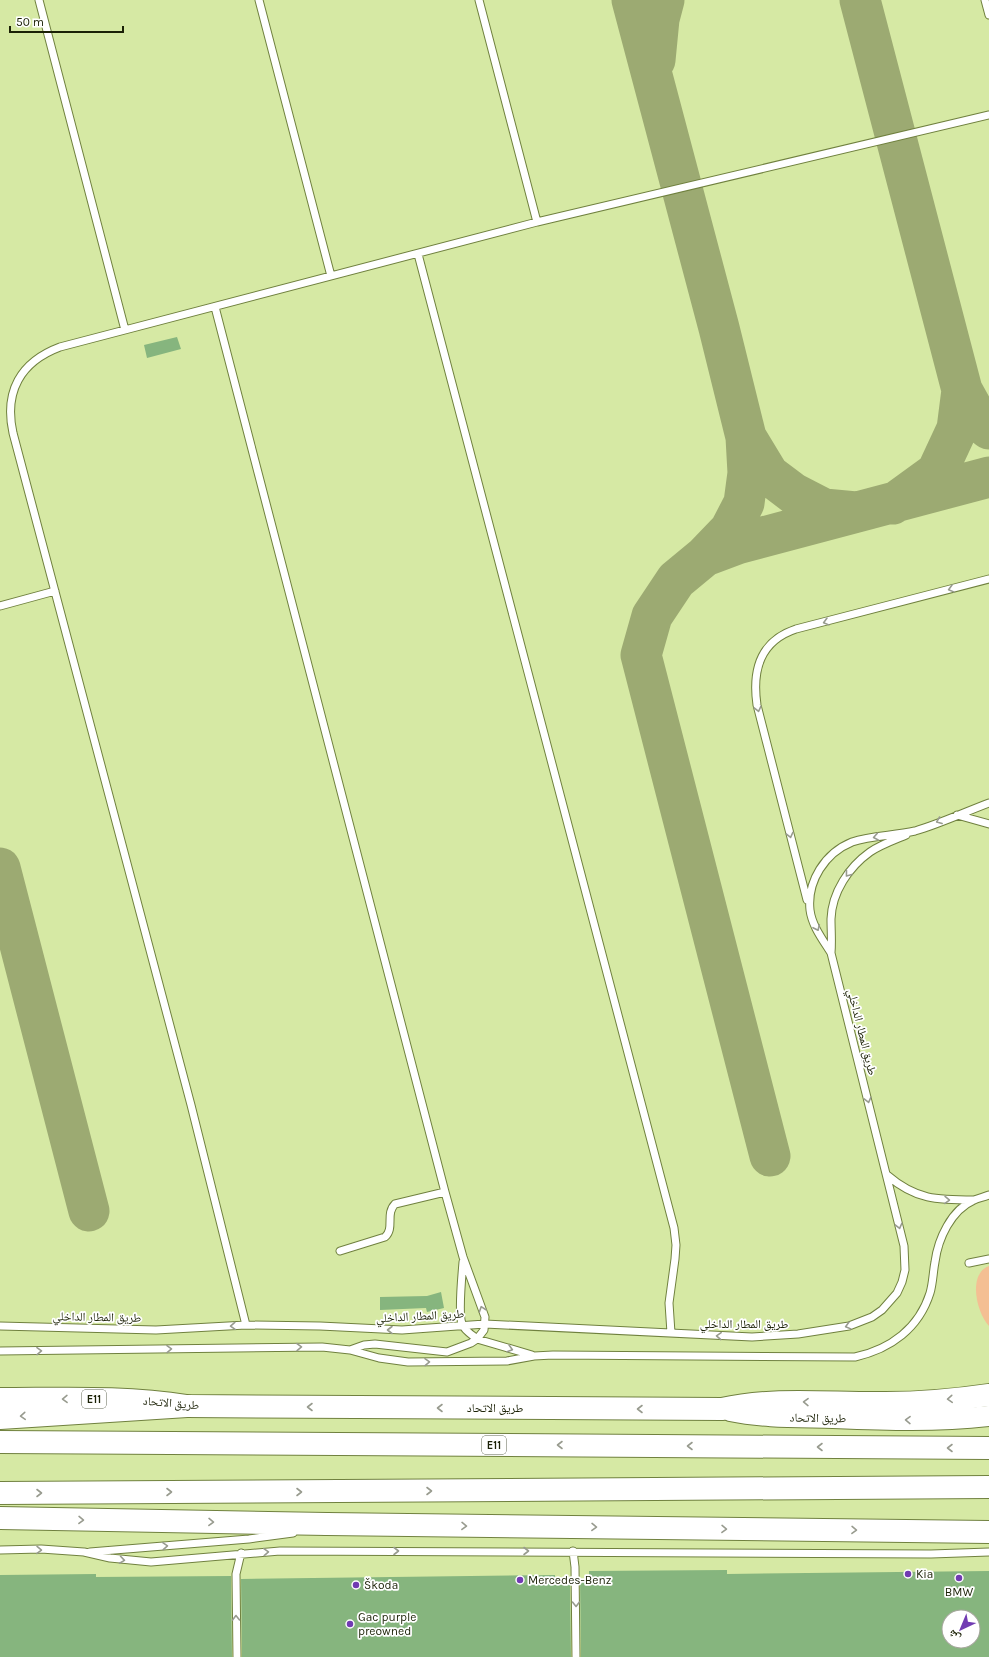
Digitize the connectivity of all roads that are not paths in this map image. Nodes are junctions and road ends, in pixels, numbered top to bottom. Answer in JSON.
{"nodes":[{"id":1,"x":39,"y":0,"type":"edge"},
{"id":2,"x":259,"y":0,"type":"edge"},
{"id":3,"x":479,"y":0,"type":"edge"},
{"id":4,"x":985,"y":0,"type":"edge"},
{"id":5,"x":989,"y":15,"type":"edge"},
{"id":6,"x":989,"y":115,"type":"edge"},
{"id":7,"x":537,"y":222,"type":"junction"},
{"id":8,"x":418,"y":254,"type":"junction"},
{"id":9,"x":330,"y":276,"type":"junction"},
{"id":10,"x":216,"y":307,"type":"junction"},
{"id":11,"x":125,"y":330,"type":"junction"},
{"id":12,"x":989,"y":579,"type":"edge"},
{"id":13,"x":55,"y":591,"type":"junction"},
{"id":14,"x":0,"y":606,"type":"edge"},
{"id":15,"x":989,"y":803,"type":"edge"},
{"id":16,"x":957,"y":815,"type":"junction"},
{"id":17,"x":989,"y":824,"type":"edge"},
{"id":18,"x":915,"y":831,"type":"junction"},
{"id":19,"x":810,"y":910,"type":"junction"},
{"id":20,"x":831,"y":953,"type":"junction"},
{"id":21,"x":886,"y":1175,"type":"junction"},
{"id":22,"x":445,"y":1192,"type":"junction"},
{"id":23,"x":989,"y":1196,"type":"edge"},
{"id":24,"x":974,"y":1200,"type":"junction"},
{"id":25,"x":340,"y":1252,"type":"dead end"},
{"id":26,"x":463,"y":1257,"type":"junction"},
{"id":27,"x":989,"y":1259,"type":"edge"},
{"id":28,"x":969,"y":1263,"type":"dead end"},
{"id":29,"x":485,"y":1324,"type":"junction"},
{"id":30,"x":246,"y":1325,"type":"junction"},
{"id":31,"x":462,"y":1325,"type":"junction"},
{"id":32,"x":0,"y":1326,"type":"edge"},
{"id":33,"x":670,"y":1334,"type":"junction"},
{"id":34,"x":477,"y":1339,"type":"junction"},
{"id":35,"x":350,"y":1350,"type":"junction"},
{"id":36,"x":0,"y":1351,"type":"edge"},
{"id":37,"x":534,"y":1356,"type":"junction"},
{"id":38,"x":989,"y":1395,"type":"edge"},
{"id":39,"x":0,"y":1400,"type":"edge"},
{"id":40,"x":187,"y":1406,"type":"junction"},
{"id":41,"x":722,"y":1409,"type":"junction"},
{"id":42,"x":989,"y":1416,"type":"edge"},
{"id":43,"x":0,"y":1418,"type":"edge"},
{"id":44,"x":0,"y":1442,"type":"edge"},
{"id":45,"x":989,"y":1448,"type":"edge"},
{"id":46,"x":989,"y":1487,"type":"edge"},
{"id":47,"x":0,"y":1493,"type":"edge"},
{"id":48,"x":0,"y":1518,"type":"edge"},
{"id":49,"x":327,"y":1524,"type":"junction"},
{"id":50,"x":989,"y":1532,"type":"edge"},
{"id":51,"x":0,"y":1550,"type":"edge"},
{"id":52,"x":84,"y":1552,"type":"junction"},
{"id":53,"x":573,"y":1552,"type":"junction"},
{"id":54,"x":989,"y":1552,"type":"edge"},
{"id":55,"x":241,"y":1553,"type":"junction"},
{"id":56,"x":237,"y":1657,"type":"edge"},
{"id":57,"x":576,"y":1657,"type":"edge"}],
"edges":[{"from":1,"to":11,"type":"lane"},
{"from":2,"to":9,"type":"lane"},
{"from":3,"to":7,"type":"lane"},
{"from":4,"to":5,"type":"lane"},
{"from":6,"to":7,"type":"lane"},
{"from":7,"to":8,"type":"lane"},
{"from":8,"to":9,"type":"lane"},
{"from":8,"to":33,"type":"lane"},
{"from":9,"to":10,"type":"lane"},
{"from":10,"to":11,"type":"lane"},
{"from":10,"to":22,"type":"lane"},
{"from":11,"to":13,"type":"lane"},
{"from":12,"to":19,"type":"lane","one_way":true},
{"from":13,"to":14,"type":"lane"},
{"from":13,"to":30,"type":"lane"},
{"from":15,"to":16,"type":"lane","name":"طريق المطار الداخلي"},
{"from":16,"to":17,"type":"lane"},
{"from":16,"to":18,"type":"lane","name":"طريق المطار الداخلي","one_way":true},
{"from":18,"to":19,"type":"lane","name":"طريق المطار الداخلي","one_way":true},
{"from":18,"to":20,"type":"lane","one_way":true},
{"from":19,"to":20,"type":"lane","name":"طريق المطار الداخلي","one_way":true},
{"from":20,"to":21,"type":"lane","name":"طريق المطار الداخلي","one_way":true},
{"from":21,"to":24,"type":"lane","one_way":true},
{"from":21,"to":33,"type":"lane","name":"طريق المطار الداخلي","one_way":true},
{"from":22,"to":25,"type":"lane"},
{"from":22,"to":26,"type":"lane"},
{"from":23,"to":24,"type":"lane"},
{"from":24,"to":37,"type":"lane"},
{"from":29,"to":26,"type":"lane","one_way":true},
{"from":26,"to":31,"type":"lane"},
{"from":27,"to":28,"type":"lane"},
{"from":29,"to":31,"type":"lane","name":"طريق المطار الداخلي"},
{"from":29,"to":33,"type":"lane","name":"طريق المطار الداخلي"},
{"from":29,"to":34,"type":"lane"},
{"from":31,"to":30,"type":"lane","name":"طريق المطار الداخلي","one_way":true},
{"from":30,"to":32,"type":"lane","name":"طريق المطار الداخلي","one_way":true},
{"from":31,"to":34,"type":"lane"},
{"from":34,"to":35,"type":"lane"},
{"from":34,"to":37,"type":"lane","one_way":true},
{"from":36,"to":35,"type":"lane","one_way":true},
{"from":35,"to":37,"type":"lane","one_way":true},
{"from":38,"to":41,"type":"main road","one_way":true},
{"from":40,"to":39,"type":"main road","name":"طريق الاتحاد","number":"E11","one_way":true},
{"from":41,"to":40,"type":"main road","name":"طريق الاتحاد","number":"E11","one_way":true},
{"from":40,"to":43,"type":"main road","one_way":true},
{"from":42,"to":41,"type":"main road","name":"طريق الاتحاد","one_way":true},
{"from":45,"to":44,"type":"main road","number":"E11","one_way":true},
{"from":47,"to":46,"type":"main road","one_way":true},
{"from":48,"to":49,"type":"main road","one_way":true},
{"from":49,"to":50,"type":"main road","one_way":true},
{"from":52,"to":49,"type":"lane","one_way":true},
{"from":51,"to":52,"type":"lane","one_way":true},
{"from":52,"to":55,"type":"lane","one_way":true},
{"from":53,"to":54,"type":"lane"},
{"from":55,"to":53,"type":"lane","one_way":true},
{"from":53,"to":57,"type":"lane","one_way":true},
{"from":56,"to":55,"type":"lane","one_way":true}]}
